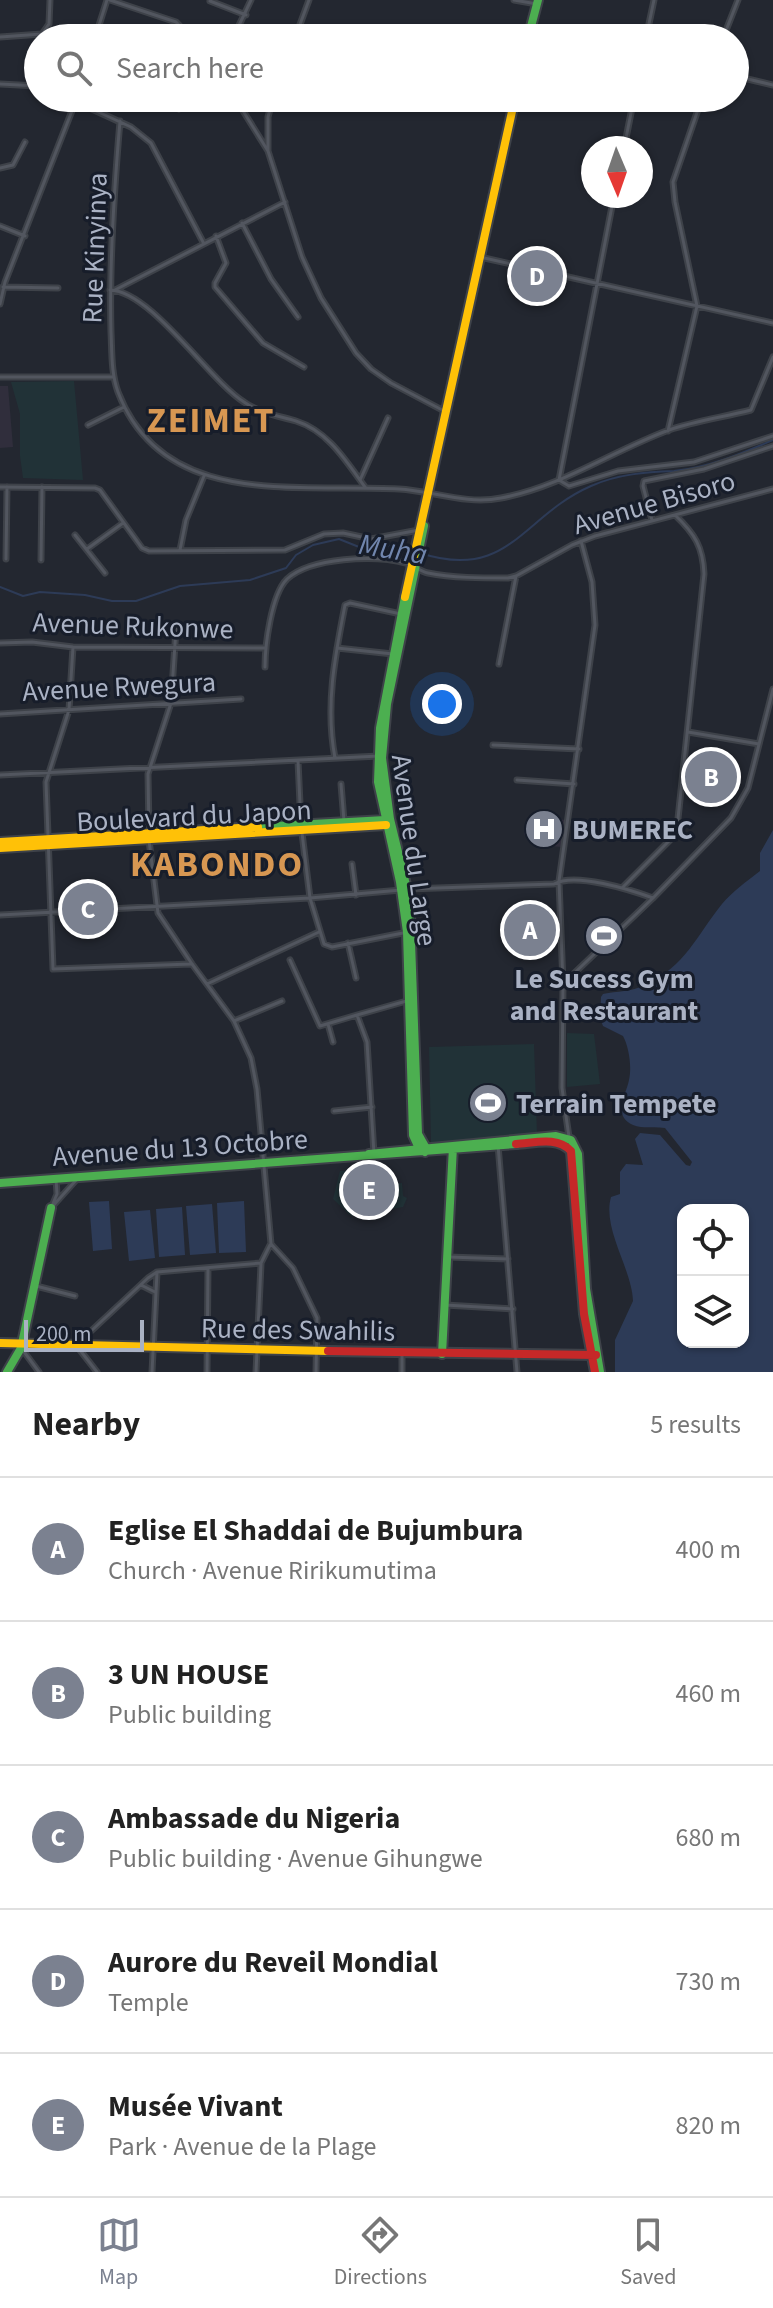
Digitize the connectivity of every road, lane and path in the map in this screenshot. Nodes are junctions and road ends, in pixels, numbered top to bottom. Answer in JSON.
{"nodes":[{"id":1,"x":50,"y":0,"type":"edge"},
{"id":2,"x":108,"y":0,"type":"edge"},
{"id":3,"x":251,"y":0,"type":"edge"},
{"id":4,"x":309,"y":0,"type":"edge"},
{"id":5,"x":514,"y":0,"type":"edge"},
{"id":6,"x":654,"y":0,"type":"edge"},
{"id":7,"x":738,"y":0,"type":"edge"},
{"id":8,"x":210,"y":1,"type":"edge"},
{"id":9,"x":537,"y":2,"type":"edge"},
{"id":10,"x":246,"y":15,"type":"junction"},
{"id":11,"x":49,"y":24,"type":"edge"},
{"id":12,"x":100,"y":24,"type":"edge"},
{"id":13,"x":178,"y":24,"type":"edge"},
{"id":14,"x":241,"y":24,"type":"edge"},
{"id":15,"x":300,"y":24,"type":"edge"},
{"id":16,"x":531,"y":24,"type":"edge"},
{"id":17,"x":649,"y":24,"type":"edge"},
{"id":18,"x":729,"y":24,"type":"edge"},
{"id":19,"x":24,"y":35,"type":"edge"},
{"id":20,"x":0,"y":37,"type":"edge"},
{"id":21,"x":749,"y":79,"type":"edge"},
{"id":22,"x":0,"y":84,"type":"edge"},
{"id":23,"x":24,"y":85,"type":"edge"},
{"id":24,"x":773,"y":85,"type":"edge"},
{"id":25,"x":72,"y":112,"type":"edge"},
{"id":26,"x":102,"y":112,"type":"edge"},
{"id":27,"x":244,"y":112,"type":"edge"},
{"id":28,"x":269,"y":112,"type":"edge"},
{"id":29,"x":512,"y":112,"type":"edge"},
{"id":30,"x":631,"y":112,"type":"edge"},
{"id":31,"x":697,"y":112,"type":"edge"},
{"id":32,"x":120,"y":121,"type":"junction"},
{"id":33,"x":626,"y":136,"type":"edge"},
{"id":34,"x":25,"y":142,"type":"dead end"},
{"id":35,"x":268,"y":151,"type":"junction"},
{"id":36,"x":0,"y":168,"type":"edge"},
{"id":37,"x":285,"y":202,"type":"junction"},
{"id":38,"x":612,"y":208,"type":"edge"},
{"id":39,"x":242,"y":223,"type":"junction"},
{"id":40,"x":0,"y":226,"type":"edge"},
{"id":41,"x":25,"y":236,"type":"junction"},
{"id":42,"x":216,"y":236,"type":"junction"},
{"id":43,"x":203,"y":242,"type":"junction"},
{"id":44,"x":480,"y":257,"type":"junction"},
{"id":45,"x":597,"y":284,"type":"junction"},
{"id":46,"x":3,"y":287,"type":"junction"},
{"id":47,"x":58,"y":288,"type":"dead end"},
{"id":48,"x":112,"y":290,"type":"junction"},
{"id":49,"x":0,"y":304,"type":"edge"},
{"id":50,"x":697,"y":306,"type":"junction"},
{"id":51,"x":298,"y":317,"type":"dead end"},
{"id":52,"x":773,"y":323,"type":"edge"},
{"id":53,"x":773,"y":357,"type":"edge"},
{"id":54,"x":304,"y":367,"type":"dead end"},
{"id":55,"x":0,"y":377,"type":"edge"},
{"id":56,"x":113,"y":377,"type":"junction"},
{"id":57,"x":124,"y":407,"type":"junction"},
{"id":58,"x":446,"y":412,"type":"junction"},
{"id":59,"x":388,"y":418,"type":"dead end"},
{"id":60,"x":88,"y":425,"type":"dead end"},
{"id":61,"x":668,"y":431,"type":"junction"},
{"id":62,"x":773,"y":436,"type":"edge"},
{"id":63,"x":773,"y":446,"type":"edge"},
{"id":64,"x":204,"y":476,"type":"junction"},
{"id":65,"x":360,"y":480,"type":"junction"},
{"id":66,"x":559,"y":480,"type":"junction"},
{"id":67,"x":0,"y":487,"type":"edge"},
{"id":68,"x":7,"y":487,"type":"junction"},
{"id":69,"x":42,"y":487,"type":"junction"},
{"id":70,"x":365,"y":487,"type":"junction"},
{"id":71,"x":773,"y":489,"type":"edge"},
{"id":72,"x":428,"y":493,"type":"junction"},
{"id":73,"x":426,"y":506,"type":"junction"},
{"id":74,"x":674,"y":515,"type":"junction"},
{"id":75,"x":652,"y":520,"type":"junction"},
{"id":76,"x":124,"y":523,"type":"junction"},
{"id":77,"x":419,"y":530,"type":"junction"},
{"id":78,"x":75,"y":535,"type":"dead end"},
{"id":79,"x":581,"y":541,"type":"junction"},
{"id":80,"x":418,"y":546,"type":"junction"},
{"id":81,"x":87,"y":549,"type":"junction"},
{"id":82,"x":180,"y":550,"type":"junction"},
{"id":83,"x":6,"y":559,"type":"dead end"},
{"id":84,"x":41,"y":560,"type":"dead end"},
{"id":85,"x":414,"y":561,"type":"junction"},
{"id":86,"x":105,"y":573,"type":"dead end"},
{"id":87,"x":516,"y":576,"type":"junction"},
{"id":88,"x":403,"y":614,"type":"junction"},
{"id":89,"x":176,"y":629,"type":"dead end"},
{"id":90,"x":0,"y":643,"type":"edge"},
{"id":91,"x":73,"y":647,"type":"junction"},
{"id":92,"x":174,"y":647,"type":"junction"},
{"id":93,"x":265,"y":648,"type":"junction"},
{"id":94,"x":337,"y":648,"type":"junction"},
{"id":95,"x":395,"y":655,"type":"junction"},
{"id":96,"x":499,"y":664,"type":"dead end"},
{"id":97,"x":265,"y":667,"type":"dead end"},
{"id":98,"x":773,"y":689,"type":"edge"},
{"id":99,"x":241,"y":699,"type":"dead end"},
{"id":100,"x":171,"y":703,"type":"junction"},
{"id":101,"x":69,"y":710,"type":"junction"},
{"id":102,"x":0,"y":714,"type":"edge"},
{"id":103,"x":686,"y":732,"type":"junction"},
{"id":104,"x":759,"y":744,"type":"junction"},
{"id":105,"x":493,"y":745,"type":"dead end"},
{"id":106,"x":579,"y":749,"type":"junction"},
{"id":107,"x":380,"y":756,"type":"junction"},
{"id":108,"x":335,"y":758,"type":"junction"},
{"id":109,"x":298,"y":759,"type":"junction"},
{"id":110,"x":149,"y":767,"type":"junction"},
{"id":111,"x":48,"y":772,"type":"junction"},
{"id":112,"x":0,"y":775,"type":"edge"},
{"id":113,"x":517,"y":780,"type":"dead end"},
{"id":114,"x":341,"y":784,"type":"dead end"},
{"id":115,"x":574,"y":784,"type":"junction"},
{"id":116,"x":388,"y":822,"type":"junction"},
{"id":117,"x":345,"y":826,"type":"junction"},
{"id":118,"x":301,"y":829,"type":"junction"},
{"id":119,"x":149,"y":838,"type":"junction"},
{"id":120,"x":49,"y":843,"type":"junction"},
{"id":121,"x":0,"y":845,"type":"edge"},
{"id":122,"x":352,"y":864,"type":"dead end"},
{"id":123,"x":559,"y":881,"type":"junction"},
{"id":124,"x":623,"y":887,"type":"junction"},
{"id":125,"x":404,"y":890,"type":"junction"},
{"id":126,"x":356,"y":895,"type":"junction"},
{"id":127,"x":310,"y":898,"type":"junction"},
{"id":128,"x":653,"y":898,"type":"junction"},
{"id":129,"x":156,"y":905,"type":"junction"},
{"id":130,"x":50,"y":912,"type":"junction"},
{"id":131,"x":0,"y":915,"type":"edge"},
{"id":132,"x":319,"y":932,"type":"junction"},
{"id":133,"x":410,"y":932,"type":"junction"},
{"id":134,"x":348,"y":943,"type":"junction"},
{"id":135,"x":290,"y":960,"type":"dead end"},
{"id":136,"x":192,"y":964,"type":"junction"},
{"id":137,"x":356,"y":978,"type":"dead end"},
{"id":138,"x":207,"y":984,"type":"junction"},
{"id":139,"x":563,"y":984,"type":"junction"},
{"id":140,"x":412,"y":1000,"type":"junction"},
{"id":141,"x":282,"y":1001,"type":"dead end"},
{"id":142,"x":357,"y":1015,"type":"junction"},
{"id":143,"x":234,"y":1021,"type":"junction"},
{"id":144,"x":328,"y":1024,"type":"junction"},
{"id":145,"x":333,"y":1042,"type":"dead end"},
{"id":146,"x":372,"y":1107,"type":"junction"},
{"id":147,"x":334,"y":1111,"type":"dead end"},
{"id":148,"x":414,"y":1115,"type":"junction"},
{"id":149,"x":413,"y":1138,"type":"junction"},
{"id":150,"x":569,"y":1142,"type":"junction"},
{"id":151,"x":498,"y":1144,"type":"junction"},
{"id":152,"x":453,"y":1147,"type":"junction"},
{"id":153,"x":401,"y":1150,"type":"junction"},
{"id":154,"x":424,"y":1150,"type":"junction"},
{"id":155,"x":374,"y":1154,"type":"junction"},
{"id":156,"x":264,"y":1162,"type":"junction"},
{"id":157,"x":79,"y":1177,"type":"junction"},
{"id":158,"x":56,"y":1179,"type":"junction"},
{"id":159,"x":0,"y":1183,"type":"edge"},
{"id":160,"x":51,"y":1208,"type":"junction"},
{"id":161,"x":271,"y":1244,"type":"junction"},
{"id":162,"x":447,"y":1257,"type":"junction"},
{"id":163,"x":508,"y":1259,"type":"junction"},
{"id":164,"x":261,"y":1263,"type":"junction"},
{"id":165,"x":208,"y":1266,"type":"junction"},
{"id":166,"x":157,"y":1272,"type":"junction"},
{"id":167,"x":140,"y":1284,"type":"junction"},
{"id":168,"x":34,"y":1286,"type":"junction"},
{"id":169,"x":155,"y":1292,"type":"junction"},
{"id":170,"x":75,"y":1296,"type":"dead end"},
{"id":171,"x":445,"y":1305,"type":"junction"},
{"id":172,"x":513,"y":1309,"type":"junction"},
{"id":173,"x":0,"y":1343,"type":"edge"},
{"id":174,"x":21,"y":1345,"type":"junction"},
{"id":175,"x":76,"y":1345,"type":"junction"},
{"id":176,"x":153,"y":1348,"type":"junction"},
{"id":177,"x":207,"y":1348,"type":"junction"},
{"id":178,"x":256,"y":1349,"type":"junction"},
{"id":179,"x":317,"y":1351,"type":"junction"},
{"id":180,"x":402,"y":1353,"type":"junction"},
{"id":181,"x":442,"y":1354,"type":"junction"},
{"id":182,"x":516,"y":1355,"type":"junction"},
{"id":183,"x":593,"y":1355,"type":"junction"},
{"id":184,"x":7,"y":1372,"type":"edge"},
{"id":185,"x":39,"y":1372,"type":"edge"},
{"id":186,"x":97,"y":1372,"type":"edge"},
{"id":187,"x":152,"y":1372,"type":"edge"},
{"id":188,"x":207,"y":1372,"type":"edge"},
{"id":189,"x":256,"y":1372,"type":"edge"},
{"id":190,"x":316,"y":1372,"type":"edge"},
{"id":191,"x":402,"y":1372,"type":"edge"},
{"id":192,"x":517,"y":1372,"type":"edge"},
{"id":193,"x":598,"y":1372,"type":"edge"}],
"edges":[{"from":1,"to":11,"type":"street"},
{"from":2,"to":12,"type":"street"},
{"from":2,"to":13,"type":"street"},
{"from":3,"to":10,"type":"street"},
{"from":4,"to":15,"type":"street"},
{"from":5,"to":9,"type":"street"},
{"from":6,"to":17,"type":"street"},
{"from":7,"to":18,"type":"street"},
{"from":8,"to":10,"type":"street"},
{"from":9,"to":16,"type":"main road"},
{"from":10,"to":14,"type":"street"},
{"from":19,"to":20,"type":"street"},
{"from":21,"to":24,"type":"street"},
{"from":22,"to":23,"type":"street"},
{"from":25,"to":41,"type":"street"},
{"from":26,"to":32,"type":"street"},
{"from":27,"to":35,"type":"street"},
{"from":28,"to":35,"type":"street"},
{"from":29,"to":44,"type":"main road","name":"Avenue du Large"},
{"from":30,"to":33,"type":"street"},
{"from":31,"to":50,"type":"street"},
{"from":32,"to":43,"type":"street"},
{"from":32,"to":48,"type":"street","name":"Rue Kinyinya"},
{"from":34,"to":36,"type":"street"},
{"from":35,"to":37,"type":"street"},
{"from":37,"to":39,"type":"street"},
{"from":37,"to":58,"type":"street"},
{"from":38,"to":45,"type":"street"},
{"from":39,"to":42,"type":"street"},
{"from":39,"to":51,"type":"street"},
{"from":40,"to":41,"type":"street"},
{"from":41,"to":46,"type":"street"},
{"from":42,"to":43,"type":"street"},
{"from":42,"to":54,"type":"street"},
{"from":43,"to":48,"type":"street"},
{"from":44,"to":45,"type":"street"},
{"from":44,"to":58,"type":"main road","name":"Avenue du Large"},
{"from":45,"to":50,"type":"street"},
{"from":45,"to":66,"type":"street"},
{"from":46,"to":47,"type":"street"},
{"from":46,"to":49,"type":"street"},
{"from":48,"to":56,"type":"street","name":"Rue Kinyinya"},
{"from":48,"to":65,"type":"street"},
{"from":50,"to":52,"type":"street"},
{"from":50,"to":61,"type":"street"},
{"from":53,"to":61,"type":"street"},
{"from":55,"to":56,"type":"street"},
{"from":56,"to":57,"type":"street","name":"Rue Kinyinya"},
{"from":57,"to":60,"type":"street"},
{"from":57,"to":64,"type":"street","name":"Rue Kinyinya"},
{"from":58,"to":72,"type":"main road","name":"Avenue du Large"},
{"from":59,"to":65,"type":"street"},
{"from":61,"to":66,"type":"street"},
{"from":62,"to":66,"type":"street"},
{"from":63,"to":75,"type":"street"},
{"from":64,"to":70,"type":"street","name":"Rue Kinyinya"},
{"from":64,"to":82,"type":"street"},
{"from":65,"to":70,"type":"street"},
{"from":66,"to":72,"type":"street","name":"Rue Kinyinya"},
{"from":67,"to":68,"type":"street"},
{"from":68,"to":69,"type":"street"},
{"from":68,"to":83,"type":"street"},
{"from":69,"to":76,"type":"street"},
{"from":69,"to":84,"type":"street"},
{"from":70,"to":72,"type":"street","name":"Rue Kinyinya"},
{"from":71,"to":74,"type":"street","name":"Avenue Bisoro"},
{"from":72,"to":73,"type":"main road","name":"Avenue du Large"},
{"from":73,"to":77,"type":"main road","name":"Avenue du Large"},
{"from":73,"to":80,"type":"main road","name":"Avenue du Large"},
{"from":74,"to":75,"type":"street","name":"Avenue Bisoro"},
{"from":74,"to":103,"type":"street"},
{"from":75,"to":79,"type":"street","name":"Avenue Bisoro"},
{"from":76,"to":81,"type":"street"},
{"from":76,"to":82,"type":"street"},
{"from":77,"to":80,"type":"main road","name":"Avenue du Large"},
{"from":77,"to":82,"type":"street"},
{"from":78,"to":81,"type":"street"},
{"from":79,"to":87,"type":"street","name":"Avenue Bisoro"},
{"from":79,"to":106,"type":"street"},
{"from":80,"to":85,"type":"main road","name":"Avenue du Large"},
{"from":81,"to":86,"type":"street"},
{"from":85,"to":87,"type":"street","name":"Avenue Bisoro"},
{"from":85,"to":88,"type":"main road","name":"Avenue du Large"},
{"from":85,"to":93,"type":"street","name":"Avenue Bisoro"},
{"from":87,"to":96,"type":"street"},
{"from":88,"to":94,"type":"street"},
{"from":88,"to":95,"type":"main road","name":"Avenue du Large"},
{"from":89,"to":92,"type":"street"},
{"from":90,"to":91,"type":"street","name":"Avenue Rukonwe"},
{"from":91,"to":92,"type":"street","name":"Avenue Rukonwe"},
{"from":91,"to":101,"type":"street"},
{"from":92,"to":93,"type":"street","name":"Avenue Rukonwe"},
{"from":92,"to":100,"type":"street"},
{"from":93,"to":97,"type":"street","name":"Avenue Bisoro"},
{"from":94,"to":95,"type":"street"},
{"from":94,"to":108,"type":"street"},
{"from":95,"to":107,"type":"main road","name":"Avenue du Large"},
{"from":98,"to":104,"type":"street"},
{"from":99,"to":100,"type":"street","name":"Avenue Rwegura"},
{"from":100,"to":101,"type":"street","name":"Avenue Rwegura"},
{"from":100,"to":110,"type":"street"},
{"from":101,"to":102,"type":"street","name":"Avenue Rwegura"},
{"from":101,"to":111,"type":"street"},
{"from":103,"to":104,"type":"street"},
{"from":103,"to":124,"type":"street"},
{"from":104,"to":128,"type":"street"},
{"from":105,"to":106,"type":"street"},
{"from":106,"to":115,"type":"street"},
{"from":107,"to":108,"type":"street"},
{"from":107,"to":116,"type":"main road","name":"Avenue du Large"},
{"from":108,"to":109,"type":"street"},
{"from":109,"to":110,"type":"street"},
{"from":109,"to":118,"type":"street"},
{"from":110,"to":111,"type":"street"},
{"from":110,"to":119,"type":"street"},
{"from":111,"to":112,"type":"street"},
{"from":111,"to":120,"type":"street"},
{"from":113,"to":115,"type":"street"},
{"from":114,"to":117,"type":"street"},
{"from":115,"to":123,"type":"street"},
{"from":116,"to":117,"type":"main road","name":"Boulevard du Japon"},
{"from":116,"to":125,"type":"main road","name":"Avenue du Large"},
{"from":117,"to":118,"type":"main road","name":"Boulevard du Japon"},
{"from":118,"to":119,"type":"main road","name":"Boulevard du Japon"},
{"from":118,"to":127,"type":"street"},
{"from":119,"to":120,"type":"main road","name":"Boulevard du Japon"},
{"from":119,"to":129,"type":"street"},
{"from":120,"to":121,"type":"main road","name":"Boulevard du Japon"},
{"from":120,"to":130,"type":"street"},
{"from":122,"to":126,"type":"street"},
{"from":123,"to":124,"type":"street"},
{"from":123,"to":125,"type":"street"},
{"from":123,"to":139,"type":"street"},
{"from":124,"to":128,"type":"street"},
{"from":125,"to":126,"type":"street"},
{"from":125,"to":133,"type":"main road","name":"Avenue du Large"},
{"from":126,"to":127,"type":"street"},
{"from":127,"to":129,"type":"street"},
{"from":127,"to":132,"type":"street"},
{"from":128,"to":139,"type":"street"},
{"from":129,"to":130,"type":"street"},
{"from":129,"to":136,"type":"street"},
{"from":130,"to":131,"type":"street"},
{"from":130,"to":136,"type":"street"},
{"from":132,"to":134,"type":"street"},
{"from":132,"to":138,"type":"street"},
{"from":133,"to":134,"type":"street"},
{"from":133,"to":140,"type":"main road","name":"Avenue du Large"},
{"from":134,"to":137,"type":"street"},
{"from":135,"to":144,"type":"street"},
{"from":136,"to":138,"type":"street"},
{"from":138,"to":143,"type":"street"},
{"from":139,"to":150,"type":"street"},
{"from":140,"to":142,"type":"street"},
{"from":140,"to":148,"type":"main road","name":"Avenue du Large"},
{"from":141,"to":143,"type":"street"},
{"from":142,"to":144,"type":"street"},
{"from":142,"to":146,"type":"street"},
{"from":143,"to":156,"type":"street"},
{"from":144,"to":145,"type":"street"},
{"from":146,"to":147,"type":"street"},
{"from":146,"to":155,"type":"street"},
{"from":148,"to":149,"type":"main road","name":"Avenue du Large"},
{"from":148,"to":154,"type":"main road","name":"Avenue du Large"},
{"from":149,"to":153,"type":"main road"},
{"from":149,"to":154,"type":"main road"},
{"from":150,"to":151,"type":"main road"},
{"from":150,"to":183,"type":"main road"},
{"from":151,"to":152,"type":"main road"},
{"from":151,"to":163,"type":"street"},
{"from":152,"to":154,"type":"main road"},
{"from":152,"to":162,"type":"main road"},
{"from":153,"to":154,"type":"main road"},
{"from":153,"to":155,"type":"main road"},
{"from":154,"to":155,"type":"main road"},
{"from":155,"to":156,"type":"main road","name":"Avenue du 13 Octobre"},
{"from":156,"to":157,"type":"main road","name":"Avenue du 13 Octobre"},
{"from":156,"to":161,"type":"street"},
{"from":157,"to":158,"type":"main road","name":"Avenue du 13 Octobre"},
{"from":157,"to":160,"type":"street"},
{"from":158,"to":159,"type":"main road","name":"Avenue du 13 Octobre"},
{"from":158,"to":160,"type":"street"},
{"from":160,"to":168,"type":"main road"},
{"from":161,"to":164,"type":"street"},
{"from":161,"to":179,"type":"street"},
{"from":162,"to":163,"type":"street"},
{"from":162,"to":171,"type":"main road"},
{"from":163,"to":172,"type":"street"},
{"from":164,"to":165,"type":"street"},
{"from":164,"to":178,"type":"street"},
{"from":165,"to":166,"type":"street"},
{"from":165,"to":177,"type":"street"},
{"from":166,"to":167,"type":"street"},
{"from":166,"to":169,"type":"street"},
{"from":167,"to":169,"type":"street"},
{"from":167,"to":175,"type":"street"},
{"from":168,"to":170,"type":"street"},
{"from":168,"to":174,"type":"main road"},
{"from":169,"to":176,"type":"street"},
{"from":171,"to":172,"type":"street"},
{"from":171,"to":181,"type":"main road"},
{"from":172,"to":182,"type":"street"},
{"from":173,"to":174,"type":"main road","name":"Rue des Swahilis"},
{"from":174,"to":175,"type":"main road","name":"Rue des Swahilis"},
{"from":174,"to":184,"type":"main road"},
{"from":174,"to":185,"type":"street"},
{"from":175,"to":176,"type":"main road","name":"Rue des Swahilis"},
{"from":175,"to":186,"type":"street"},
{"from":176,"to":177,"type":"main road","name":"Rue des Swahilis"},
{"from":176,"to":187,"type":"street"},
{"from":177,"to":178,"type":"main road","name":"Rue des Swahilis"},
{"from":177,"to":188,"type":"street"},
{"from":178,"to":179,"type":"main road","name":"Rue des Swahilis"},
{"from":178,"to":189,"type":"street"},
{"from":179,"to":180,"type":"main road","name":"Rue des Swahilis"},
{"from":179,"to":190,"type":"street"},
{"from":180,"to":181,"type":"main road","name":"Rue des Swahilis"},
{"from":180,"to":191,"type":"street"},
{"from":181,"to":182,"type":"main road","name":"Rue des Swahilis"},
{"from":182,"to":183,"type":"main road","name":"Rue des Swahilis"},
{"from":182,"to":192,"type":"street"},
{"from":183,"to":193,"type":"main road"}]}
